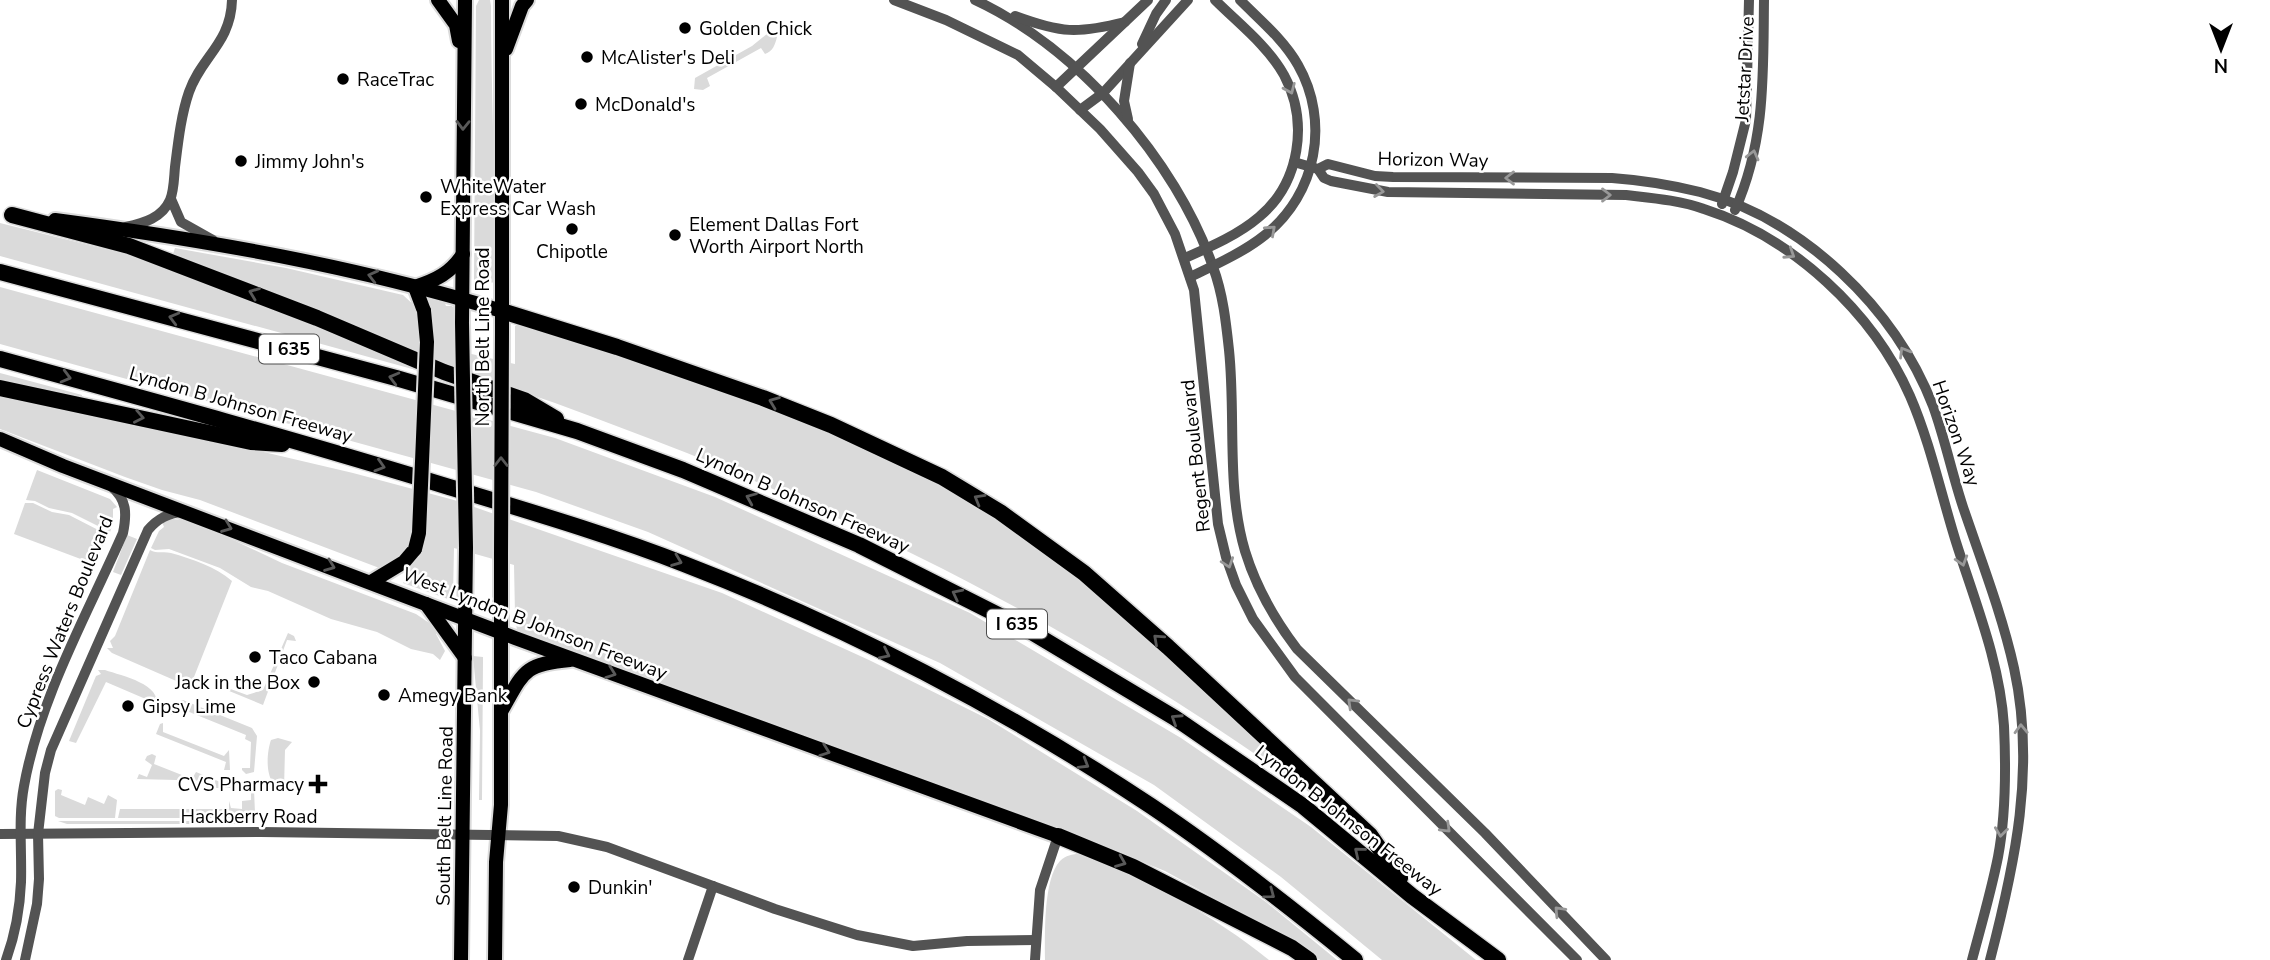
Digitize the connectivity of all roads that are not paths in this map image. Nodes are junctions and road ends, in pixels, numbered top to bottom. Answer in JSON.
{"nodes":[{"id":1,"x":232,"y":0,"type":"edge"},
{"id":2,"x":438,"y":0,"type":"edge"},
{"id":3,"x":465,"y":0,"type":"edge"},
{"id":4,"x":502,"y":0,"type":"edge"},
{"id":5,"x":527,"y":0,"type":"edge"},
{"id":6,"x":894,"y":0,"type":"edge"},
{"id":7,"x":975,"y":0,"type":"edge"},
{"id":8,"x":1147,"y":0,"type":"edge"},
{"id":9,"x":1166,"y":0,"type":"edge"},
{"id":10,"x":1188,"y":0,"type":"edge"},
{"id":11,"x":1215,"y":0,"type":"edge"},
{"id":12,"x":1240,"y":0,"type":"edge"},
{"id":13,"x":1749,"y":0,"type":"edge"},
{"id":14,"x":1764,"y":0,"type":"edge"},
{"id":15,"x":993,"y":9,"type":"junction"},
{"id":16,"x":1125,"y":22,"type":"junction"},
{"id":17,"x":1282,"y":44,"type":"junction"},
{"id":18,"x":1265,"y":50,"type":"junction"},
{"id":19,"x":1135,"y":56,"type":"junction"},
{"id":20,"x":464,"y":57,"type":"junction"},
{"id":21,"x":503,"y":57,"type":"junction"},
{"id":22,"x":1076,"y":69,"type":"junction"},
{"id":23,"x":1056,"y":86,"type":"junction"},
{"id":24,"x":1103,"y":93,"type":"junction"},
{"id":25,"x":1080,"y":110,"type":"junction"},
{"id":26,"x":1129,"y":125,"type":"junction"},
{"id":27,"x":1294,"y":162,"type":"junction"},
{"id":28,"x":1314,"y":168,"type":"junction"},
{"id":29,"x":1542,"y":178,"type":"junction"},
{"id":30,"x":1657,"y":183,"type":"junction"},
{"id":31,"x":1541,"y":195,"type":"junction"},
{"id":32,"x":1654,"y":198,"type":"junction"},
{"id":33,"x":171,"y":199,"type":"junction"},
{"id":34,"x":1723,"y":200,"type":"junction"},
{"id":35,"x":1737,"y":206,"type":"junction"},
{"id":36,"x":1717,"y":213,"type":"junction"},
{"id":37,"x":6,"y":214,"type":"edge"},
{"id":38,"x":1731,"y":219,"type":"junction"},
{"id":39,"x":120,"y":229,"type":"junction"},
{"id":40,"x":219,"y":243,"type":"junction"},
{"id":41,"x":1206,"y":249,"type":"junction"},
{"id":42,"x":463,"y":254,"type":"junction"},
{"id":43,"x":1185,"y":258,"type":"junction"},
{"id":44,"x":1213,"y":266,"type":"junction"},
{"id":45,"x":0,"y":272,"type":"edge"},
{"id":46,"x":1190,"y":277,"type":"junction"},
{"id":47,"x":415,"y":287,"type":"junction"},
{"id":48,"x":463,"y":299,"type":"junction"},
{"id":49,"x":502,"y":311,"type":"junction"},
{"id":50,"x":0,"y":359,"type":"edge"},
{"id":51,"x":0,"y":388,"type":"edge"},
{"id":52,"x":577,"y":431,"type":"junction"},
{"id":53,"x":0,"y":439,"type":"edge"},
{"id":54,"x":315,"y":446,"type":"junction"},
{"id":55,"x":94,"y":478,"type":"junction"},
{"id":56,"x":1937,"y":481,"type":"junction"},
{"id":57,"x":1955,"y":484,"type":"junction"},
{"id":58,"x":1942,"y":496,"type":"junction"},
{"id":59,"x":186,"y":511,"type":"junction"},
{"id":60,"x":466,"y":547,"type":"joint"},
{"id":61,"x":371,"y":582,"type":"junction"},
{"id":62,"x":425,"y":603,"type":"junction"},
{"id":63,"x":465,"y":617,"type":"junction"},
{"id":64,"x":502,"y":633,"type":"junction"},
{"id":65,"x":72,"y":647,"type":"junction"},
{"id":66,"x":92,"y":656,"type":"junction"},
{"id":67,"x":465,"y":658,"type":"junction"},
{"id":68,"x":574,"y":659,"type":"junction"},
{"id":69,"x":502,"y":711,"type":"junction"},
{"id":70,"x":2004,"y":797,"type":"junction"},
{"id":71,"x":2022,"y":797,"type":"junction"},
{"id":72,"x":19,"y":833,"type":"junction"},
{"id":73,"x":0,"y":834,"type":"edge"},
{"id":74,"x":38,"y":834,"type":"junction"},
{"id":75,"x":463,"y":834,"type":"junction"},
{"id":76,"x":499,"y":834,"type":"junction"},
{"id":77,"x":1058,"y":836,"type":"junction"},
{"id":78,"x":713,"y":886,"type":"junction"},
{"id":79,"x":1412,"y":896,"type":"junction"},
{"id":80,"x":1036,"y":940,"type":"junction"},
{"id":81,"x":6,"y":960,"type":"edge"},
{"id":82,"x":24,"y":960,"type":"edge"},
{"id":83,"x":461,"y":960,"type":"edge"},
{"id":84,"x":495,"y":960,"type":"edge"},
{"id":85,"x":688,"y":960,"type":"edge"},
{"id":86,"x":1035,"y":960,"type":"edge"},
{"id":87,"x":1309,"y":960,"type":"edge"},
{"id":88,"x":1355,"y":960,"type":"edge"},
{"id":89,"x":1498,"y":960,"type":"edge"},
{"id":90,"x":1577,"y":960,"type":"edge"},
{"id":91,"x":1606,"y":960,"type":"edge"},
{"id":92,"x":1972,"y":960,"type":"edge"},
{"id":93,"x":1990,"y":960,"type":"edge"}],
"edges":[{"from":1,"to":33,"type":"street"},
{"from":2,"to":20,"type":"main road"},
{"from":3,"to":20,"type":"main road","name":"North Belt Line Road"},
{"from":4,"to":21,"type":"main road","name":"North Belt Line Road"},
{"from":5,"to":21,"type":"main road"},
{"from":6,"to":23,"type":"street","name":"Regent Boulevard"},
{"from":7,"to":15,"type":"street","name":"Regent Boulevard"},
{"from":8,"to":16,"type":"street"},
{"from":9,"to":19,"type":"street"},
{"from":10,"to":19,"type":"street"},
{"from":11,"to":18,"type":"street"},
{"from":12,"to":17,"type":"street"},
{"from":13,"to":34,"type":"street","name":"Jetstar Drive"},
{"from":35,"to":14,"type":"street","name":"Jetstar Drive","one_way":true},
{"from":15,"to":16,"type":"street"},
{"from":15,"to":22,"type":"street","name":"Regent Boulevard"},
{"from":16,"to":22,"type":"street"},
{"from":17,"to":18,"type":"street"},
{"from":17,"to":28,"type":"street"},
{"from":18,"to":27,"type":"street","one_way":true},
{"from":19,"to":24,"type":"street"},
{"from":19,"to":26,"type":"street"},
{"from":20,"to":42,"type":"main road","name":"North Belt Line Road","one_way":true},
{"from":21,"to":49,"type":"main road","name":"North Belt Line Road"},
{"from":22,"to":23,"type":"street"},
{"from":22,"to":24,"type":"street","name":"Regent Boulevard"},
{"from":23,"to":25,"type":"street","name":"Regent Boulevard"},
{"from":24,"to":25,"type":"street"},
{"from":24,"to":26,"type":"street","name":"Regent Boulevard"},
{"from":25,"to":43,"type":"street","name":"Regent Boulevard"},
{"from":26,"to":41,"type":"street","name":"Regent Boulevard"},
{"from":27,"to":28,"type":"street","name":"Horizon Way"},
{"from":27,"to":41,"type":"street"},
{"from":29,"to":28,"type":"street","name":"Horizon Way","one_way":true},
{"from":28,"to":31,"type":"street","name":"Horizon Way","one_way":true},
{"from":44,"to":28,"type":"street","one_way":true},
{"from":29,"to":30,"type":"street","name":"Horizon Way"},
{"from":29,"to":31,"type":"street"},
{"from":30,"to":32,"type":"street"},
{"from":30,"to":34,"type":"street","name":"Horizon Way"},
{"from":31,"to":32,"type":"street","name":"Horizon Way","one_way":true},
{"from":32,"to":36,"type":"street","name":"Horizon Way"},
{"from":33,"to":39,"type":"street"},
{"from":33,"to":40,"type":"street"},
{"from":34,"to":35,"type":"street","name":"Horizon Way"},
{"from":34,"to":36,"type":"street","name":"Jetstar Drive"},
{"from":35,"to":38,"type":"street","name":"Jetstar Drive"},
{"from":57,"to":35,"type":"street","name":"Horizon Way","one_way":true},
{"from":36,"to":38,"type":"street","name":"Horizon Way"},
{"from":37,"to":39,"type":"main road"},
{"from":52,"to":37,"type":"highway","one_way":true},
{"from":38,"to":56,"type":"street","name":"Horizon Way","one_way":true},
{"from":39,"to":40,"type":"main road"},
{"from":47,"to":40,"type":"main road","one_way":true},
{"from":41,"to":43,"type":"street"},
{"from":41,"to":44,"type":"street","name":"Regent Boulevard"},
{"from":42,"to":47,"type":"main road"},
{"from":42,"to":48,"type":"main road","name":"North Belt Line Road"},
{"from":43,"to":46,"type":"street","name":"Regent Boulevard"},
{"from":44,"to":46,"type":"street"},
{"from":91,"to":44,"type":"street","name":"Regent Boulevard","one_way":true},
{"from":52,"to":45,"type":"highway","name":"Lyndon B Johnson Freeway","number":"I 635","one_way":true},
{"from":46,"to":90,"type":"street","name":"Regent Boulevard","one_way":true},
{"from":47,"to":48,"type":"main road"},
{"from":47,"to":61,"type":"main road","bridge":true},
{"from":48,"to":49,"type":"main road"},
{"from":48,"to":60,"type":"main road","name":"North Belt Line Road","bridge":true},
{"from":64,"to":49,"type":"main road","name":"North Belt Line Road","one_way":true,"bridge":true},
{"from":79,"to":49,"type":"highway","one_way":true},
{"from":50,"to":54,"type":"highway","name":"Lyndon B Johnson Freeway","one_way":true},
{"from":51,"to":54,"type":"highway","one_way":true},
{"from":79,"to":52,"type":"highway","name":"Lyndon B Johnson Freeway","number":"I 635","one_way":true},
{"from":53,"to":55,"type":"main road","name":"West Lyndon B Johnson Freeway"},
{"from":54,"to":88,"type":"highway","name":"Lyndon B Johnson Freeway","one_way":true},
{"from":55,"to":59,"type":"main road","name":"West Lyndon B Johnson Freeway"},
{"from":55,"to":65,"type":"street","name":"Cypress Waters Boulevard"},
{"from":56,"to":57,"type":"street"},
{"from":56,"to":58,"type":"street","name":"Horizon Way"},
{"from":57,"to":58,"type":"street"},
{"from":71,"to":57,"type":"street","name":"Horizon Way","one_way":true},
{"from":58,"to":70,"type":"street","name":"Horizon Way","one_way":true},
{"from":59,"to":61,"type":"main road","name":"West Lyndon B Johnson Freeway","one_way":true},
{"from":59,"to":66,"type":"street","name":"Cypress Waters Boulevard"},
{"from":60,"to":63,"type":"main road","name":"South Belt Line Road"},
{"from":61,"to":62,"type":"main road","name":"West Lyndon B Johnson Freeway"},
{"from":62,"to":63,"type":"main road","name":"West Lyndon B Johnson Freeway"},
{"from":62,"to":67,"type":"main road"},
{"from":63,"to":64,"type":"main road","name":"West Lyndon B Johnson Freeway"},
{"from":63,"to":67,"type":"main road","name":"South Belt Line Road"},
{"from":64,"to":68,"type":"main road","name":"West Lyndon B Johnson Freeway"},
{"from":64,"to":69,"type":"main road"},
{"from":65,"to":66,"type":"street"},
{"from":65,"to":72,"type":"street","name":"Cypress Waters Boulevard"},
{"from":66,"to":74,"type":"street","name":"Cypress Waters Boulevard"},
{"from":67,"to":75,"type":"main road","name":"South Belt Line Road"},
{"from":68,"to":69,"type":"main road"},
{"from":68,"to":77,"type":"main road","name":"West Lyndon B Johnson Freeway","one_way":true},
{"from":69,"to":76,"type":"main road"},
{"from":70,"to":71,"type":"street"},
{"from":70,"to":92,"type":"street","name":"Horizon Way","one_way":true},
{"from":71,"to":93,"type":"street","name":"Horizon Way"},
{"from":72,"to":73,"type":"street","name":"Hackberry Road"},
{"from":72,"to":74,"type":"street","name":"Hackberry Road"},
{"from":72,"to":81,"type":"street","name":"Cypress Waters Boulevard"},
{"from":74,"to":75,"type":"street","name":"Hackberry Road"},
{"from":74,"to":82,"type":"street","name":"Cypress Waters Boulevard"},
{"from":75,"to":76,"type":"street","name":"Hackberry Road"},
{"from":75,"to":83,"type":"main road","name":"South Belt Line Road"},
{"from":76,"to":78,"type":"street","name":"Hackberry Road"},
{"from":76,"to":84,"type":"main road"},
{"from":77,"to":80,"type":"street"},
{"from":77,"to":87,"type":"highway","one_way":true},
{"from":78,"to":80,"type":"street","name":"Hackberry Road"},
{"from":78,"to":85,"type":"street"},
{"from":79,"to":89,"type":"highway","name":"Lyndon B Johnson Freeway","number":"I 635"},
{"from":80,"to":86,"type":"street"}]}
